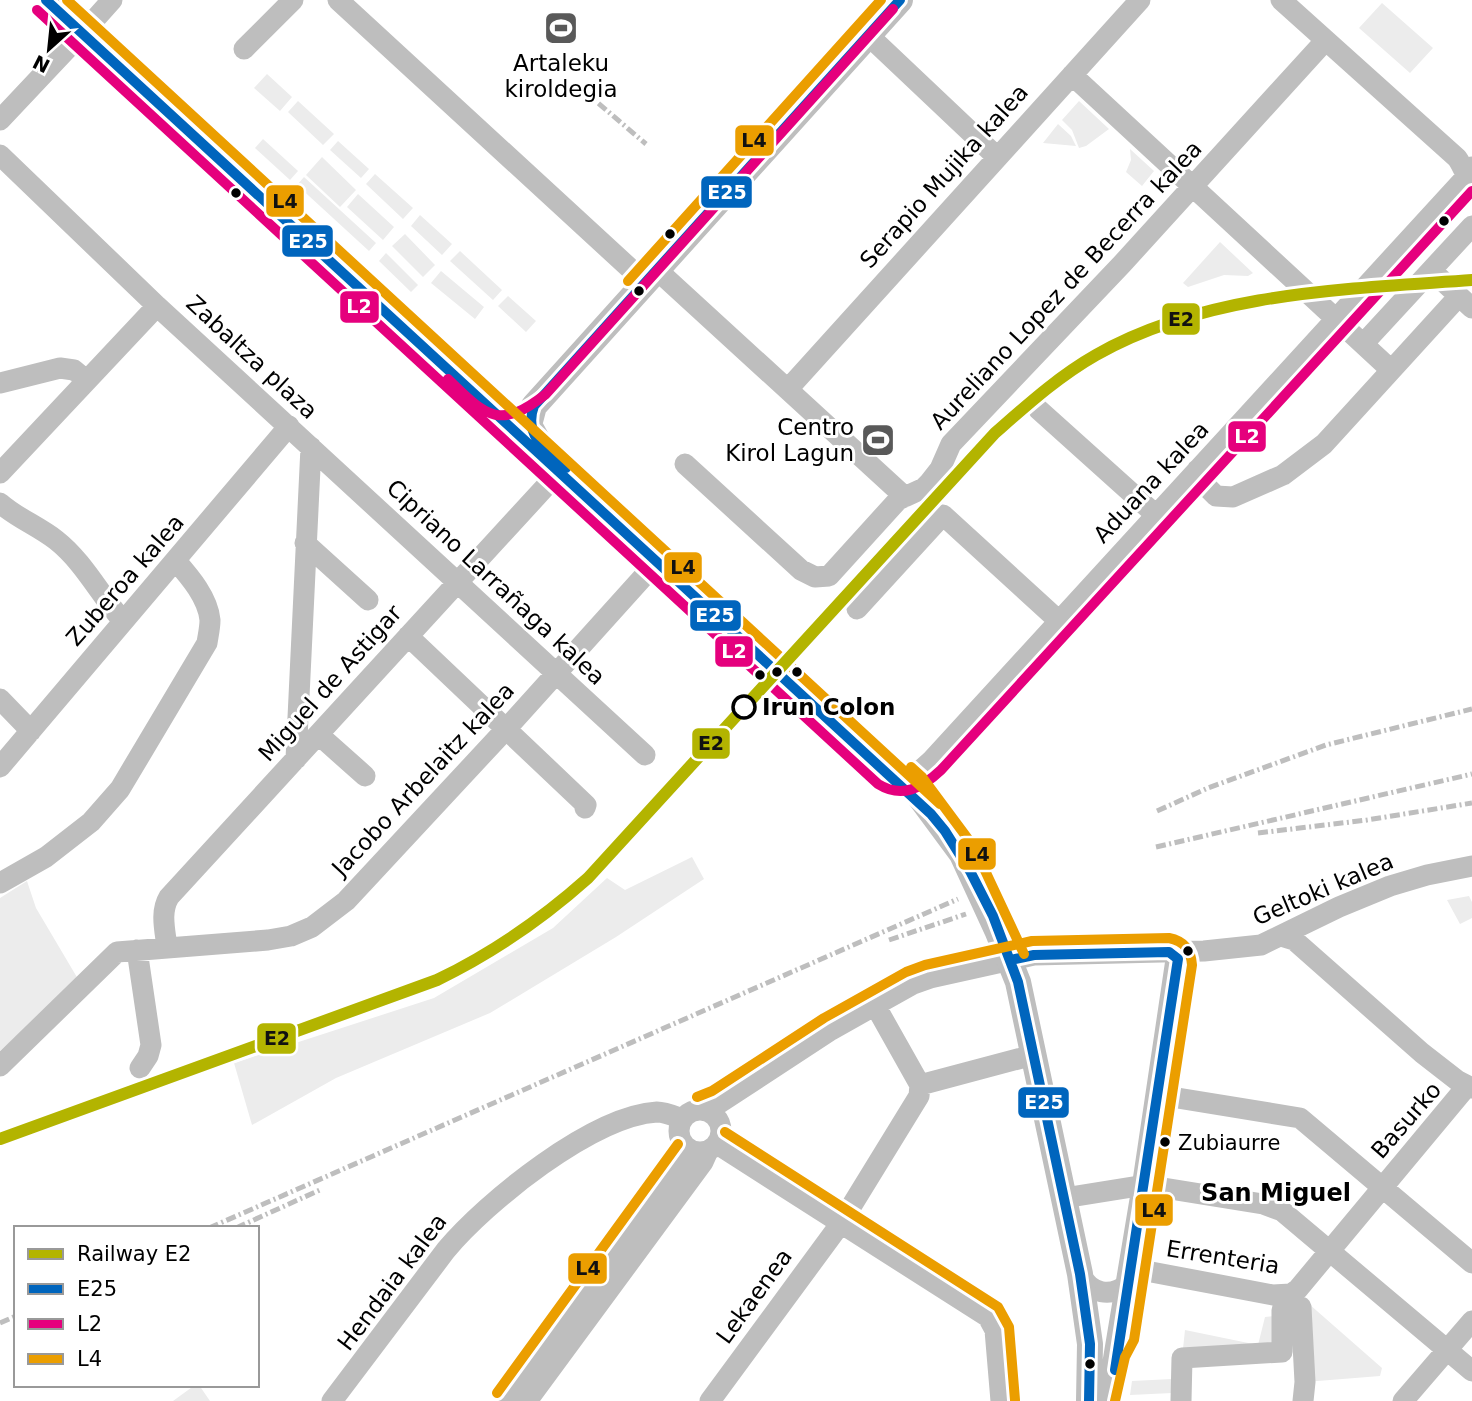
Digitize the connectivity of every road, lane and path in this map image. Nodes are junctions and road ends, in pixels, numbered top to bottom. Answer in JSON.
{"nodes":[{"id":1,"x":46,"y":0,"type":"edge"},
{"id":2,"x":57,"y":0,"type":"edge"},
{"id":3,"x":112,"y":0,"type":"edge"},
{"id":4,"x":293,"y":0,"type":"edge"},
{"id":5,"x":338,"y":0,"type":"edge"},
{"id":6,"x":883,"y":0,"type":"edge"},
{"id":7,"x":900,"y":0,"type":"edge"},
{"id":8,"x":1140,"y":0,"type":"edge"},
{"id":9,"x":1286,"y":2,"type":"edge"},
{"id":10,"x":84,"y":30,"type":"junction"},
{"id":11,"x":868,"y":36,"type":"junction"},
{"id":12,"x":1325,"y":41,"type":"junction"},
{"id":13,"x":244,"y":50,"type":"dead end"},
{"id":14,"x":1072,"y":75,"type":"junction"},
{"id":15,"x":0,"y":120,"type":"edge"},
{"id":16,"x":0,"y":155,"type":"edge"},
{"id":17,"x":997,"y":157,"type":"junction"},
{"id":18,"x":1470,"y":175,"type":"edge"},
{"id":19,"x":1192,"y":187,"type":"junction"},
{"id":20,"x":1472,"y":226,"type":"edge"},
{"id":21,"x":1432,"y":271,"type":"junction"},
{"id":22,"x":646,"y":272,"type":"junction"},
{"id":23,"x":1465,"y":302,"type":"edge"},
{"id":24,"x":157,"y":306,"type":"junction"},
{"id":25,"x":1337,"y":319,"type":"junction"},
{"id":26,"x":1364,"y":344,"type":"junction"},
{"id":27,"x":1390,"y":369,"type":"junction"},
{"id":28,"x":86,"y":380,"type":"junction"},
{"id":29,"x":0,"y":383,"type":"edge"},
{"id":30,"x":537,"y":383,"type":"junction"},
{"id":31,"x":788,"y":389,"type":"junction"},
{"id":32,"x":489,"y":398,"type":"junction"},
{"id":33,"x":1038,"y":409,"type":"dead end"},
{"id":34,"x":289,"y":426,"type":"junction"},
{"id":35,"x":527,"y":436,"type":"junction"},
{"id":36,"x":311,"y":447,"type":"junction"},
{"id":37,"x":685,"y":464,"type":"dead end"},
{"id":38,"x":1197,"y":470,"type":"junction"},
{"id":39,"x":0,"y":473,"type":"edge"},
{"id":40,"x":572,"y":484,"type":"junction"},
{"id":41,"x":910,"y":494,"type":"junction"},
{"id":42,"x":0,"y":503,"type":"edge"},
{"id":43,"x":1156,"y":515,"type":"junction"},
{"id":44,"x":306,"y":543,"type":"junction"},
{"id":45,"x":176,"y":561,"type":"junction"},
{"id":46,"x":664,"y":564,"type":"junction"},
{"id":47,"x":458,"y":582,"type":"junction"},
{"id":48,"x":368,"y":600,"type":"dead end"},
{"id":49,"x":857,"y":610,"type":"dead end"},
{"id":50,"x":123,"y":621,"type":"junction"},
{"id":51,"x":1059,"y":621,"type":"junction"},
{"id":52,"x":408,"y":636,"type":"junction"},
{"id":53,"x":557,"y":673,"type":"junction"},
{"id":54,"x":0,"y":699,"type":"edge"},
{"id":55,"x":507,"y":728,"type":"junction"},
{"id":56,"x":31,"y":731,"type":"junction"},
{"id":57,"x":319,"y":735,"type":"junction"},
{"id":58,"x":645,"y":755,"type":"dead end"},
{"id":59,"x":296,"y":759,"type":"junction"},
{"id":60,"x":932,"y":761,"type":"junction"},
{"id":61,"x":0,"y":767,"type":"edge"},
{"id":62,"x":365,"y":776,"type":"dead end"},
{"id":63,"x":901,"y":779,"type":"junction"},
{"id":64,"x":585,"y":808,"type":"dead end"},
{"id":65,"x":954,"y":841,"type":"junction"},
{"id":66,"x":1472,"y":866,"type":"edge"},
{"id":67,"x":0,"y":883,"type":"edge"},
{"id":68,"x":1317,"y":918,"type":"junction"},
{"id":69,"x":1291,"y":939,"type":"junction"},
{"id":70,"x":167,"y":947,"type":"junction"},
{"id":71,"x":137,"y":950,"type":"junction"},
{"id":72,"x":1180,"y":955,"type":"junction"},
{"id":73,"x":1021,"y":966,"type":"junction"},
{"id":74,"x":1321,"y":966,"type":"junction"},
{"id":75,"x":875,"y":1005,"type":"junction"},
{"id":76,"x":1032,"y":1055,"type":"junction"},
{"id":77,"x":0,"y":1066,"type":"edge"},
{"id":78,"x":140,"y":1068,"type":"dead end"},
{"id":79,"x":920,"y":1084,"type":"junction"},
{"id":80,"x":1470,"y":1087,"type":"edge"},
{"id":81,"x":1158,"y":1095,"type":"junction"},
{"id":82,"x":702,"y":1110,"type":"junction"},
{"id":83,"x":682,"y":1119,"type":"junction"},
{"id":84,"x":705,"y":1149,"type":"junction"},
{"id":85,"x":1145,"y":1185,"type":"junction"},
{"id":86,"x":1382,"y":1188,"type":"junction"},
{"id":87,"x":1064,"y":1198,"type":"junction"},
{"id":88,"x":841,"y":1223,"type":"junction"},
{"id":89,"x":1329,"y":1251,"type":"junction"},
{"id":90,"x":1472,"y":1263,"type":"edge"},
{"id":91,"x":1080,"y":1274,"type":"junction"},
{"id":92,"x":1130,"y":1274,"type":"junction"},
{"id":93,"x":1472,"y":1321,"type":"edge"},
{"id":94,"x":1120,"y":1338,"type":"junction"},
{"id":95,"x":1447,"y":1350,"type":"junction"},
{"id":96,"x":1472,"y":1371,"type":"edge"},
{"id":97,"x":332,"y":1401,"type":"edge"},
{"id":98,"x":508,"y":1401,"type":"edge"},
{"id":99,"x":527,"y":1401,"type":"edge"},
{"id":100,"x":710,"y":1401,"type":"edge"},
{"id":101,"x":1001,"y":1401,"type":"edge"},
{"id":102,"x":1089,"y":1401,"type":"edge"},
{"id":103,"x":1101,"y":1401,"type":"edge"},
{"id":104,"x":1109,"y":1401,"type":"edge"},
{"id":105,"x":1181,"y":1401,"type":"edge"},
{"id":106,"x":1303,"y":1401,"type":"edge"},
{"id":107,"x":1403,"y":1401,"type":"edge"}],
"edges":[{"from":1,"to":10,"type":"main road"},
{"from":2,"to":10,"type":"main road"},
{"from":3,"to":10,"type":"street"},
{"from":4,"to":13,"type":"street"},
{"from":5,"to":22,"type":"street"},
{"from":6,"to":22,"type":"main road"},
{"from":7,"to":11,"type":"main road"},
{"from":8,"to":14,"type":"street","name":"Serapio Mujika kalea"},
{"from":9,"to":12,"type":"street"},
{"from":10,"to":15,"type":"street"},
{"from":10,"to":32,"type":"main road"},
{"from":10,"to":35,"type":"main road"},
{"from":11,"to":17,"type":"street"},
{"from":11,"to":22,"type":"main road"},
{"from":12,"to":18,"type":"street"},
{"from":12,"to":19,"type":"street","name":"Aureliano Lopez de Becerra kalea"},
{"from":14,"to":17,"type":"street","name":"Serapio Mujika kalea"},
{"from":14,"to":19,"type":"street"},
{"from":16,"to":24,"type":"street","name":"Zabaltza plaza"},
{"from":17,"to":31,"type":"street","name":"Serapio Mujika kalea"},
{"from":18,"to":25,"type":"street","name":"Aduana kalea"},
{"from":19,"to":25,"type":"street"},
{"from":19,"to":41,"type":"street","name":"Aureliano Lopez de Becerra kalea"},
{"from":20,"to":21,"type":"street"},
{"from":21,"to":23,"type":"street"},
{"from":21,"to":26,"type":"street"},
{"from":22,"to":30,"type":"main road"},
{"from":22,"to":31,"type":"street"},
{"from":22,"to":35,"type":"main road"},
{"from":23,"to":27,"type":"street"},
{"from":24,"to":28,"type":"street"},
{"from":24,"to":34,"type":"street","name":"Zabaltza plaza"},
{"from":25,"to":26,"type":"street"},
{"from":25,"to":38,"type":"street","name":"Aduana kalea"},
{"from":26,"to":27,"type":"street"},
{"from":27,"to":38,"type":"street"},
{"from":28,"to":29,"type":"street"},
{"from":28,"to":39,"type":"street"},
{"from":30,"to":32,"type":"main road"},
{"from":30,"to":35,"type":"main road"},
{"from":31,"to":41,"type":"street"},
{"from":32,"to":35,"type":"main road"},
{"from":33,"to":43,"type":"street"},
{"from":34,"to":36,"type":"street","name":"Zabaltza plaza"},
{"from":34,"to":45,"type":"street","name":"Zuberoa kalea"},
{"from":35,"to":40,"type":"main road"},
{"from":35,"to":46,"type":"main road"},
{"from":36,"to":44,"type":"street"},
{"from":36,"to":47,"type":"street","name":"Cipriano Larrañaga kalea"},
{"from":37,"to":41,"type":"street","name":"Aureliano Lopez de Becerra kalea"},
{"from":38,"to":43,"type":"street","name":"Aduana kalea"},
{"from":40,"to":46,"type":"main road"},
{"from":40,"to":47,"type":"street","name":"Miguel de Astigar"},
{"from":42,"to":50,"type":"street"},
{"from":43,"to":51,"type":"street","name":"Aduana kalea"},
{"from":44,"to":48,"type":"street"},
{"from":44,"to":59,"type":"street"},
{"from":45,"to":50,"type":"street","name":"Zuberoa kalea"},
{"from":45,"to":67,"type":"street"},
{"from":46,"to":53,"type":"street","name":"Jacobo Arbelaitz kalea"},
{"from":46,"to":63,"type":"main road"},
{"from":47,"to":52,"type":"street","name":"Miguel de Astigar"},
{"from":47,"to":53,"type":"street","name":"Cipriano Larrañaga kalea"},
{"from":49,"to":51,"type":"street"},
{"from":50,"to":56,"type":"street","name":"Zuberoa kalea"},
{"from":51,"to":60,"type":"street","name":"Aduana kalea"},
{"from":52,"to":55,"type":"street"},
{"from":52,"to":57,"type":"street","name":"Miguel de Astigar"},
{"from":53,"to":55,"type":"street","name":"Jacobo Arbelaitz kalea"},
{"from":53,"to":58,"type":"street","name":"Cipriano Larrañaga kalea"},
{"from":54,"to":56,"type":"street"},
{"from":55,"to":64,"type":"street"},
{"from":55,"to":70,"type":"street","name":"Jacobo Arbelaitz kalea"},
{"from":56,"to":61,"type":"street","name":"Zuberoa kalea"},
{"from":57,"to":59,"type":"street","name":"Miguel de Astigar"},
{"from":57,"to":62,"type":"street"},
{"from":59,"to":70,"type":"street","name":"Miguel de Astigar"},
{"from":60,"to":63,"type":"street","name":"Aduana kalea"},
{"from":60,"to":65,"type":"street"},
{"from":63,"to":65,"type":"main road"},
{"from":65,"to":73,"type":"main road"},
{"from":66,"to":68,"type":"street","name":"Geltoki kalea"},
{"from":68,"to":69,"type":"street","name":"Geltoki kalea"},
{"from":68,"to":74,"type":"street"},
{"from":69,"to":72,"type":"street","name":"Geltoki kalea"},
{"from":69,"to":74,"type":"street"},
{"from":70,"to":71,"type":"street","name":"Jacobo Arbelaitz kalea"},
{"from":71,"to":77,"type":"street","name":"Jacobo Arbelaitz kalea"},
{"from":71,"to":78,"type":"street"},
{"from":72,"to":73,"type":"street","name":"Geltoki kalea"},
{"from":72,"to":81,"type":"main road"},
{"from":73,"to":75,"type":"street","name":"Geltoki kalea"},
{"from":73,"to":76,"type":"main road"},
{"from":74,"to":80,"type":"street"},
{"from":75,"to":79,"type":"street"},
{"from":75,"to":82,"type":"street","name":"Geltoki kalea"},
{"from":76,"to":79,"type":"street"},
{"from":76,"to":87,"type":"main road"},
{"from":79,"to":88,"type":"street","name":"Lekaenea"},
{"from":80,"to":86,"type":"street","name":"Basurko"},
{"from":81,"to":85,"type":"main road"},
{"from":81,"to":86,"type":"street"},
{"from":82,"to":83,"type":"street"},
{"from":82,"to":84,"type":"street"},
{"from":83,"to":84,"type":"street"},
{"from":83,"to":97,"type":"street","name":"Hendaia kalea"},
{"from":84,"to":88,"type":"street"},
{"from":84,"to":98,"type":"street"},
{"from":84,"to":99,"type":"street"},
{"from":85,"to":87,"type":"street"},
{"from":85,"to":89,"type":"street"},
{"from":85,"to":92,"type":"main road"},
{"from":86,"to":89,"type":"street","name":"Basurko"},
{"from":86,"to":90,"type":"street"},
{"from":87,"to":91,"type":"main road"},
{"from":88,"to":100,"type":"street","name":"Lekaenea"},
{"from":88,"to":101,"type":"street"},
{"from":89,"to":92,"type":"street","name":"Errenteria"},
{"from":89,"to":95,"type":"street"},
{"from":91,"to":92,"type":"street"},
{"from":91,"to":102,"type":"main road"},
{"from":92,"to":94,"type":"main road"},
{"from":93,"to":95,"type":"street"},
{"from":94,"to":103,"type":"street"},
{"from":94,"to":104,"type":"main road"},
{"from":95,"to":96,"type":"street"},
{"from":95,"to":107,"type":"street"},
{"from":105,"to":106,"type":"street"}]}
